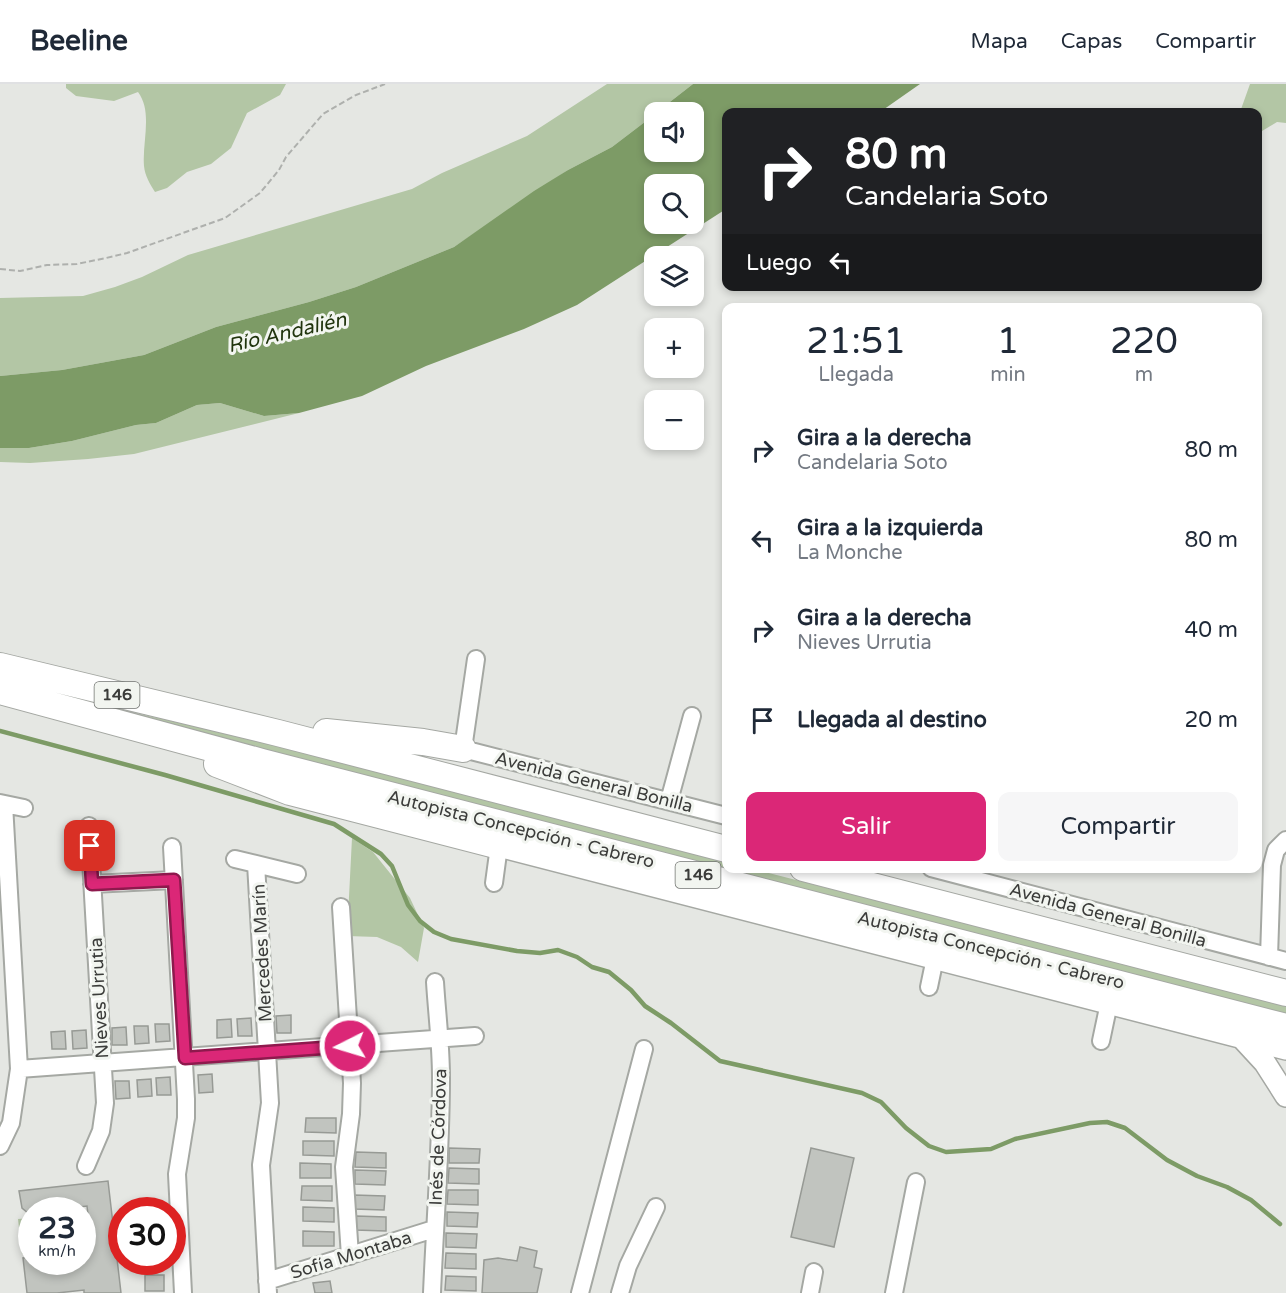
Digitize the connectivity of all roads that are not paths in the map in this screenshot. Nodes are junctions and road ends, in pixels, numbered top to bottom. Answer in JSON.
{"nodes":[{"id":1,"x":476,"y":659,"type":"dead end"},
{"id":2,"x":0,"y":666,"type":"edge"},
{"id":3,"x":0,"y":691,"type":"edge"},
{"id":4,"x":692,"y":716,"type":"dead end"},
{"id":5,"x":111,"y":722,"type":"junction"},
{"id":6,"x":227,"y":722,"type":"junction"},
{"id":7,"x":463,"y":749,"type":"junction"},
{"id":8,"x":669,"y":801,"type":"junction"},
{"id":9,"x":2,"y":803,"type":"edge"},
{"id":10,"x":24,"y":808,"type":"dead end"},
{"id":11,"x":722,"y":815,"type":"edge"},
{"id":12,"x":89,"y":826,"type":"dead end"},
{"id":13,"x":1286,"y":840,"type":"edge"},
{"id":14,"x":499,"y":846,"type":"junction"},
{"id":15,"x":172,"y":847,"type":"dead end"},
{"id":16,"x":722,"y":848,"type":"edge"},
{"id":17,"x":235,"y":859,"type":"dead end"},
{"id":18,"x":256,"y":864,"type":"junction"},
{"id":19,"x":822,"y":873,"type":"edge"},
{"id":20,"x":950,"y":873,"type":"edge"},
{"id":21,"x":297,"y":874,"type":"dead end"},
{"id":22,"x":174,"y":880,"type":"junction"},
{"id":23,"x":494,"y":883,"type":"dead end"},
{"id":24,"x":92,"y":884,"type":"junction"},
{"id":25,"x":341,"y":907,"type":"dead end"},
{"id":26,"x":935,"y":958,"type":"junction"},
{"id":27,"x":1278,"y":959,"type":"edge"},
{"id":28,"x":435,"y":982,"type":"dead end"},
{"id":29,"x":930,"y":987,"type":"dead end"},
{"id":30,"x":1286,"y":993,"type":"edge"},
{"id":31,"x":1109,"y":1003,"type":"junction"},
{"id":32,"x":1286,"y":1027,"type":"edge"},
{"id":33,"x":475,"y":1036,"type":"dead end"},
{"id":34,"x":1240,"y":1036,"type":"junction"},
{"id":35,"x":440,"y":1038,"type":"junction"},
{"id":36,"x":1101,"y":1041,"type":"dead end"},
{"id":37,"x":350,"y":1046,"type":"junction"},
{"id":38,"x":1286,"y":1048,"type":"edge"},
{"id":39,"x":644,"y":1049,"type":"dead end"},
{"id":40,"x":268,"y":1053,"type":"junction"},
{"id":41,"x":185,"y":1058,"type":"junction"},
{"id":42,"x":102,"y":1063,"type":"junction"},
{"id":43,"x":19,"y":1070,"type":"junction"},
{"id":44,"x":1286,"y":1096,"type":"edge"},
{"id":45,"x":0,"y":1146,"type":"edge"},
{"id":46,"x":86,"y":1166,"type":"dead end"},
{"id":47,"x":916,"y":1182,"type":"dead end"},
{"id":48,"x":656,"y":1207,"type":"dead end"},
{"id":49,"x":434,"y":1229,"type":"junction"},
{"id":50,"x":350,"y":1256,"type":"junction"},
{"id":51,"x":814,"y":1272,"type":"dead end"},
{"id":52,"x":268,"y":1287,"type":"edge"},
{"id":53,"x":183,"y":1293,"type":"edge"},
{"id":54,"x":432,"y":1293,"type":"edge"},
{"id":55,"x":580,"y":1293,"type":"edge"},
{"id":56,"x":620,"y":1293,"type":"edge"},
{"id":57,"x":810,"y":1293,"type":"edge"},
{"id":58,"x":894,"y":1293,"type":"edge"}],
"edges":[{"from":1,"to":7,"type":"street"},
{"from":2,"to":6,"type":"highway","name":"Autopista Concepción - Cabrero","number":"146"},
{"from":3,"to":5,"type":"highway","name":"Autopista Concepción - Cabrero","number":"146"},
{"from":4,"to":8,"type":"street"},
{"from":5,"to":14,"type":"highway"},
{"from":5,"to":32,"type":"highway","name":"Autopista Concepción - Cabrero","number":"146"},
{"from":6,"to":7,"type":"highway"},
{"from":6,"to":16,"type":"highway","name":"Autopista Concepción - Cabrero","number":"146"},
{"from":7,"to":8,"type":"street","name":"Avenida General Bonilla"},
{"from":8,"to":11,"type":"street","name":"Avenida General Bonilla"},
{"from":9,"to":10,"type":"street"},
{"from":9,"to":43,"type":"street"},
{"from":12,"to":24,"type":"street","name":"Nieves Urrutia"},
{"from":13,"to":27,"type":"street"},
{"from":14,"to":23,"type":"street"},
{"from":14,"to":26,"type":"main road"},
{"from":15,"to":22,"type":"street"},
{"from":17,"to":18,"type":"street","name":"Mercedes Marín"},
{"from":18,"to":21,"type":"street","name":"Mercedes Marín"},
{"from":18,"to":40,"type":"street","name":"Mercedes Marín"},
{"from":19,"to":30,"type":"highway","name":"Autopista Concepción - Cabrero"},
{"from":20,"to":27,"type":"street","name":"Avenida General Bonilla"},
{"from":22,"to":24,"type":"street"},
{"from":22,"to":41,"type":"street"},
{"from":24,"to":42,"type":"street","name":"Nieves Urrutia"},
{"from":25,"to":37,"type":"street"},
{"from":26,"to":29,"type":"street"},
{"from":26,"to":31,"type":"main road"},
{"from":28,"to":35,"type":"street","name":"Inés de Córdova"},
{"from":31,"to":34,"type":"main road"},
{"from":31,"to":36,"type":"street"},
{"from":33,"to":35,"type":"street"},
{"from":34,"to":38,"type":"main road"},
{"from":34,"to":44,"type":"main road"},
{"from":35,"to":37,"type":"street"},
{"from":35,"to":49,"type":"street","name":"Inés de Córdova"},
{"from":37,"to":40,"type":"street"},
{"from":37,"to":50,"type":"street"},
{"from":39,"to":55,"type":"street"},
{"from":40,"to":41,"type":"street"},
{"from":40,"to":52,"type":"street","name":"Mercedes Marín"},
{"from":41,"to":42,"type":"street"},
{"from":41,"to":53,"type":"street"},
{"from":42,"to":43,"type":"street"},
{"from":42,"to":46,"type":"street","name":"Nieves Urrutia"},
{"from":43,"to":45,"type":"street"},
{"from":47,"to":58,"type":"street"},
{"from":48,"to":56,"type":"street"},
{"from":49,"to":50,"type":"street","name":"Sofía Montaba"},
{"from":49,"to":54,"type":"street","name":"Inés de Córdova"},
{"from":50,"to":52,"type":"street","name":"Sofía Montaba"},
{"from":51,"to":57,"type":"street"}]}
